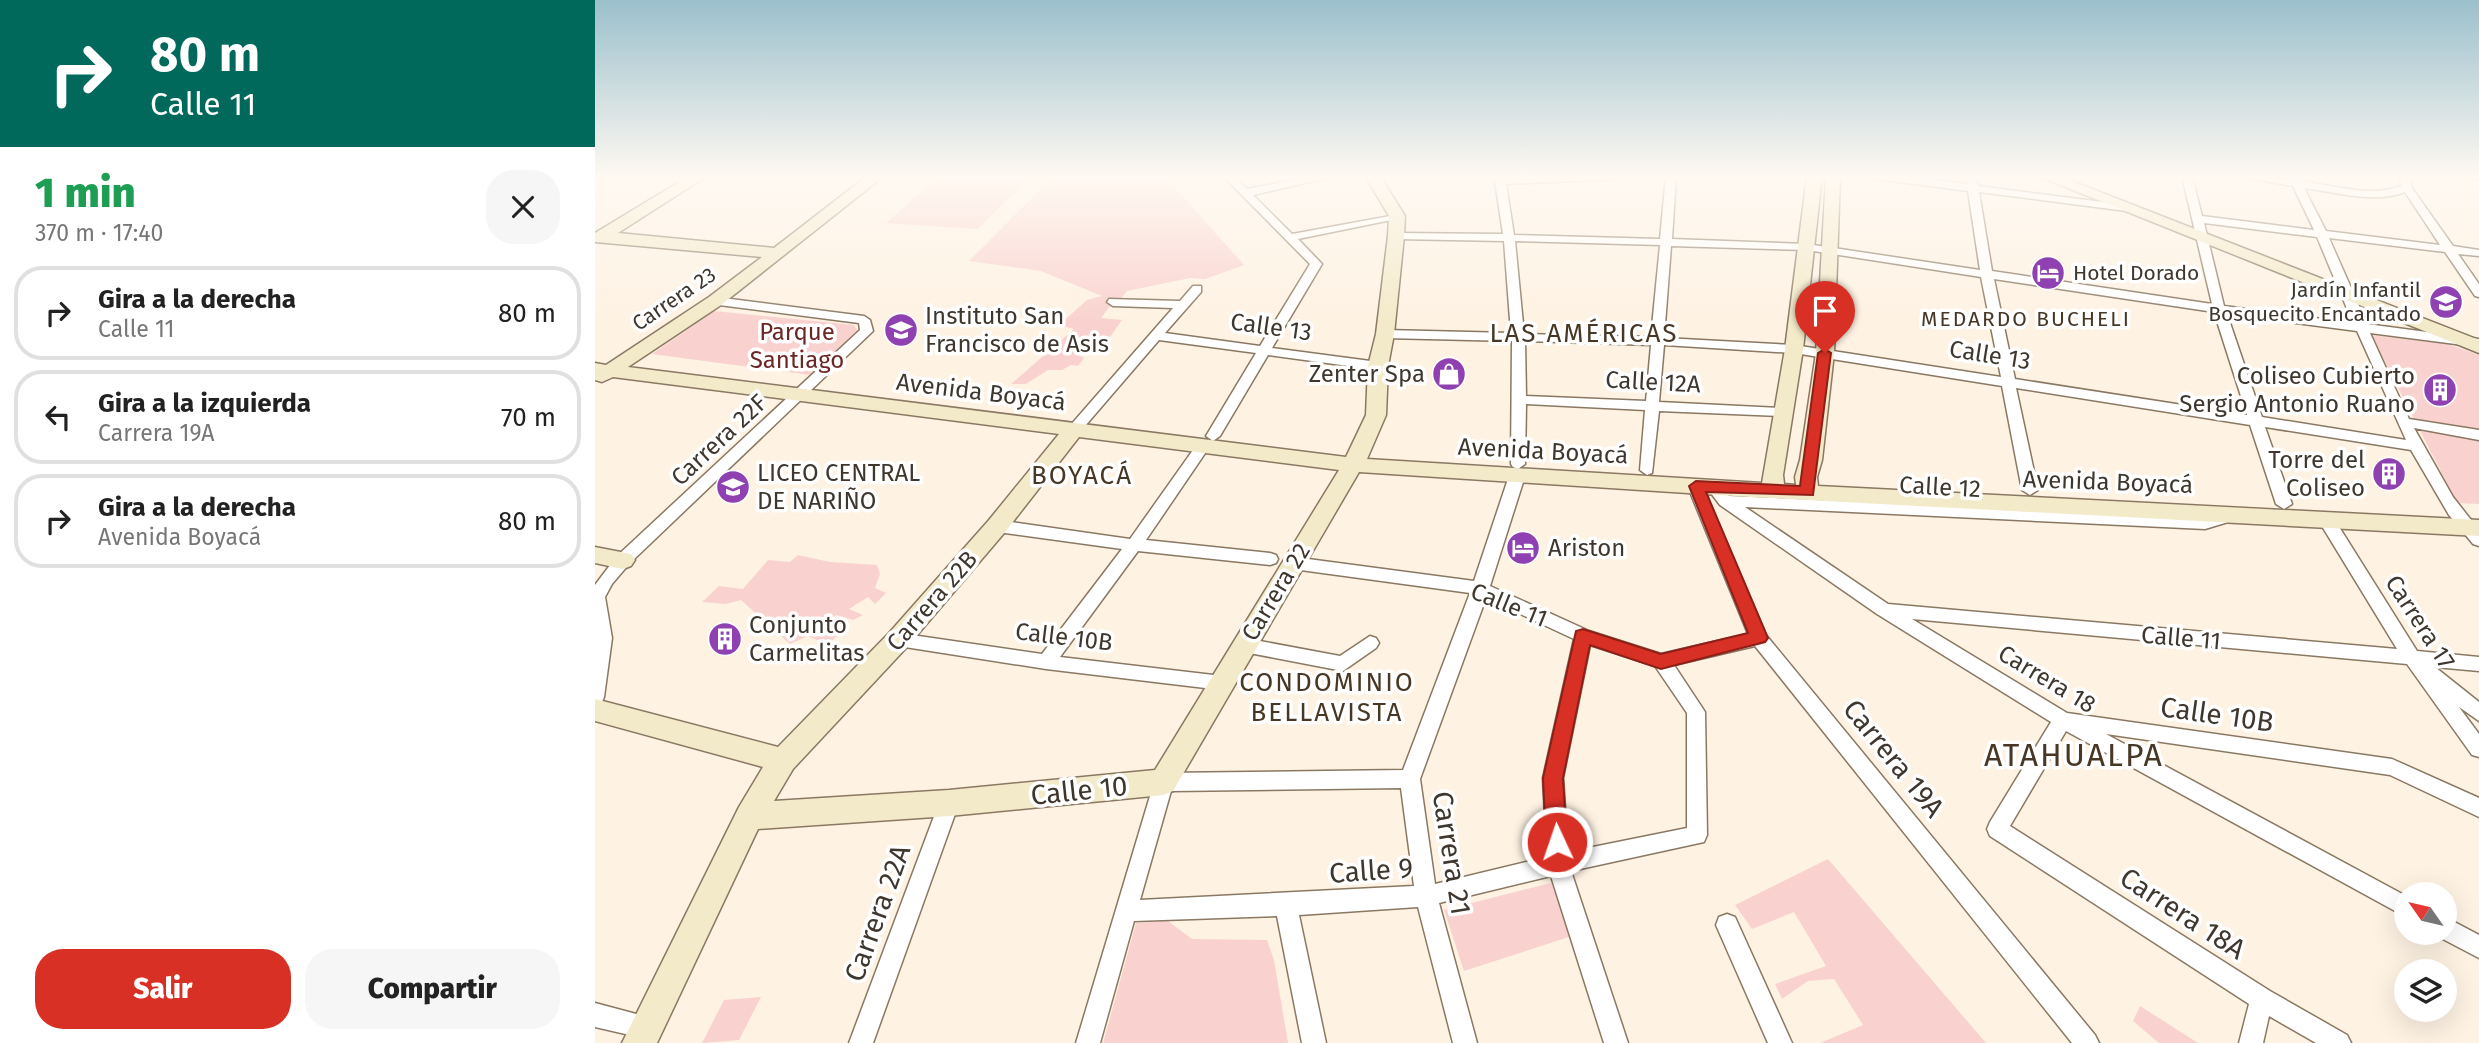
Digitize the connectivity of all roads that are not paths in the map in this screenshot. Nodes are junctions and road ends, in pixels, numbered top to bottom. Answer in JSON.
{"nodes":[{"id":1,"x":618,"y":225,"type":"edge"},
{"id":2,"x":814,"y":225,"type":"edge"},
{"id":3,"x":1276,"y":225,"type":"edge"},
{"id":4,"x":1352,"y":225,"type":"edge"},
{"id":5,"x":1397,"y":225,"type":"edge"},
{"id":6,"x":1508,"y":225,"type":"edge"},
{"id":7,"x":1666,"y":225,"type":"edge"},
{"id":8,"x":1810,"y":225,"type":"edge"},
{"id":9,"x":1830,"y":225,"type":"edge"},
{"id":10,"x":1979,"y":225,"type":"edge"},
{"id":11,"x":2183,"y":225,"type":"edge"},
{"id":12,"x":2199,"y":225,"type":"edge"},
{"id":13,"x":2318,"y":225,"type":"edge"},
{"id":14,"x":2434,"y":225,"type":"edge"},
{"id":15,"x":2200,"y":230,"type":"junction"},
{"id":16,"x":2323,"y":234,"type":"junction"},
{"id":17,"x":1397,"y":236,"type":"junction"},
{"id":18,"x":597,"y":237,"type":"edge"},
{"id":19,"x":1288,"y":237,"type":"junction"},
{"id":20,"x":1511,"y":238,"type":"junction"},
{"id":21,"x":1664,"y":242,"type":"junction"},
{"id":22,"x":1807,"y":247,"type":"junction"},
{"id":23,"x":1828,"y":250,"type":"junction"},
{"id":24,"x":2451,"y":250,"type":"junction"},
{"id":25,"x":777,"y":253,"type":"junction"},
{"id":26,"x":2479,"y":253,"type":"edge"},
{"id":27,"x":1987,"y":275,"type":"junction"},
{"id":28,"x":1198,"y":289,"type":"dead end"},
{"id":29,"x":2348,"y":293,"type":"junction"},
{"id":30,"x":2479,"y":293,"type":"edge"},
{"id":31,"x":715,"y":301,"type":"junction"},
{"id":32,"x":1113,"y":302,"type":"dead end"},
{"id":33,"x":1184,"y":305,"type":"junction"},
{"id":34,"x":2219,"y":309,"type":"junction"},
{"id":35,"x":2359,"y":326,"type":"junction"},
{"id":36,"x":1385,"y":334,"type":"junction"},
{"id":37,"x":1158,"y":336,"type":"junction"},
{"id":38,"x":1518,"y":337,"type":"junction"},
{"id":39,"x":1656,"y":341,"type":"junction"},
{"id":40,"x":2475,"y":343,"type":"edge"},
{"id":41,"x":1794,"y":349,"type":"junction"},
{"id":42,"x":1264,"y":352,"type":"junction"},
{"id":43,"x":1825,"y":353,"type":"junction"},
{"id":44,"x":1378,"y":366,"type":"junction"},
{"id":45,"x":604,"y":371,"type":"edge"},
{"id":46,"x":2008,"y":383,"type":"junction"},
{"id":47,"x":803,"y":392,"type":"junction"},
{"id":48,"x":1521,"y":400,"type":"junction"},
{"id":49,"x":1654,"y":404,"type":"junction"},
{"id":50,"x":1782,"y":412,"type":"junction"},
{"id":51,"x":2403,"y":422,"type":"junction"},
{"id":52,"x":2258,"y":423,"type":"junction"},
{"id":53,"x":1078,"y":424,"type":"junction"},
{"id":54,"x":2479,"y":435,"type":"edge"},
{"id":55,"x":1208,"y":441,"type":"junction"},
{"id":56,"x":2417,"y":446,"type":"junction"},
{"id":57,"x":1356,"y":459,"type":"junction"},
{"id":58,"x":1518,"y":470,"type":"junction"},
{"id":59,"x":1647,"y":470,"type":"junction"},
{"id":60,"x":1772,"y":482,"type":"junction"},
{"id":61,"x":1807,"y":484,"type":"junction"},
{"id":62,"x":2030,"y":490,"type":"junction"},
{"id":63,"x":1712,"y":492,"type":"junction"},
{"id":64,"x":2284,"y":504,"type":"junction"},
{"id":65,"x":2235,"y":514,"type":"junction"},
{"id":66,"x":2325,"y":518,"type":"junction"},
{"id":67,"x":2471,"y":524,"type":"edge"},
{"id":68,"x":997,"y":526,"type":"junction"},
{"id":69,"x":1135,"y":545,"type":"junction"},
{"id":70,"x":595,"y":555,"type":"edge"},
{"id":71,"x":623,"y":560,"type":"junction"},
{"id":72,"x":1281,"y":561,"type":"junction"},
{"id":73,"x":1479,"y":588,"type":"junction"},
{"id":74,"x":1883,"y":610,"type":"junction"},
{"id":75,"x":1583,"y":636,"type":"junction"},
{"id":76,"x":1759,"y":638,"type":"junction"},
{"id":77,"x":898,"y":640,"type":"junction"},
{"id":78,"x":1370,"y":643,"type":"dead end"},
{"id":79,"x":1244,"y":645,"type":"junction"},
{"id":80,"x":2412,"y":659,"type":"junction"},
{"id":81,"x":1046,"y":662,"type":"junction"},
{"id":82,"x":1661,"y":662,"type":"junction"},
{"id":83,"x":2479,"y":664,"type":"edge"},
{"id":84,"x":1222,"y":683,"type":"junction"},
{"id":85,"x":595,"y":697,"type":"edge"},
{"id":86,"x":595,"y":710,"type":"edge"},
{"id":87,"x":2479,"y":713,"type":"edge"},
{"id":88,"x":2063,"y":720,"type":"junction"},
{"id":89,"x":2479,"y":749,"type":"edge"},
{"id":90,"x":783,"y":760,"type":"junction"},
{"id":91,"x":1410,"y":779,"type":"junction"},
{"id":92,"x":1163,"y":782,"type":"junction"},
{"id":93,"x":949,"y":803,"type":"junction"},
{"id":94,"x":2479,"y":808,"type":"edge"},
{"id":95,"x":748,"y":816,"type":"junction"},
{"id":96,"x":1558,"y":864,"type":"junction"},
{"id":97,"x":1426,"y":896,"type":"junction"},
{"id":98,"x":2394,"y":900,"type":"edge"},
{"id":99,"x":1286,"y":905,"type":"junction"},
{"id":100,"x":1128,"y":911,"type":"junction"},
{"id":101,"x":1727,"y":925,"type":"dead end"},
{"id":102,"x":2457,"y":935,"type":"edge"},
{"id":103,"x":2479,"y":947,"type":"edge"},
{"id":104,"x":2262,"y":999,"type":"junction"},
{"id":105,"x":595,"y":1016,"type":"edge"},
{"id":106,"x":643,"y":1035,"type":"edge"},
{"id":107,"x":861,"y":1043,"type":"edge"},
{"id":108,"x":1088,"y":1043,"type":"edge"},
{"id":109,"x":1314,"y":1043,"type":"edge"},
{"id":110,"x":1465,"y":1043,"type":"edge"},
{"id":111,"x":1616,"y":1043,"type":"edge"},
{"id":112,"x":1780,"y":1043,"type":"edge"},
{"id":113,"x":2087,"y":1043,"type":"edge"},
{"id":114,"x":2251,"y":1043,"type":"edge"},
{"id":115,"x":2339,"y":1043,"type":"edge"}],
"edges":[{"from":1,"to":18,"type":"main road"},
{"from":2,"to":25,"type":"main road","name":"Carrera 23"},
{"from":3,"to":19,"type":"street"},
{"from":4,"to":19,"type":"street"},
{"from":5,"to":17,"type":"main road","name":"Carrera 22"},
{"from":6,"to":20,"type":"street","name":"Carrera 21"},
{"from":7,"to":21,"type":"street"},
{"from":8,"to":22,"type":"main road"},
{"from":9,"to":23,"type":"main road"},
{"from":10,"to":27,"type":"street"},
{"from":11,"to":15,"type":"street"},
{"from":12,"to":15,"type":"street"},
{"from":13,"to":16,"type":"street"},
{"from":14,"to":24,"type":"street"},
{"from":15,"to":16,"type":"street"},
{"from":15,"to":29,"type":"street"},
{"from":15,"to":34,"type":"street"},
{"from":16,"to":24,"type":"street"},
{"from":16,"to":29,"type":"street"},
{"from":17,"to":20,"type":"street"},
{"from":17,"to":36,"type":"main road","name":"Carrera 22"},
{"from":18,"to":25,"type":"main road"},
{"from":19,"to":42,"type":"street"},
{"from":20,"to":21,"type":"street"},
{"from":20,"to":38,"type":"street","name":"Carrera 21"},
{"from":21,"to":22,"type":"street"},
{"from":21,"to":39,"type":"street"},
{"from":22,"to":23,"type":"street"},
{"from":22,"to":41,"type":"main road"},
{"from":23,"to":27,"type":"street"},
{"from":23,"to":43,"type":"main road"},
{"from":24,"to":26,"type":"street"},
{"from":24,"to":30,"type":"street"},
{"from":25,"to":31,"type":"main road","name":"Carrera 23"},
{"from":27,"to":34,"type":"street"},
{"from":27,"to":46,"type":"street"},
{"from":28,"to":33,"type":"street","name":"Carrera 22B"},
{"from":29,"to":35,"type":"street"},
{"from":29,"to":40,"type":"street"},
{"from":31,"to":45,"type":"main road","name":"Carrera 23"},
{"from":31,"to":47,"type":"street","name":"Carrera 22F"},
{"from":32,"to":33,"type":"street"},
{"from":33,"to":37,"type":"street","name":"Carrera 22B"},
{"from":34,"to":35,"type":"street"},
{"from":34,"to":52,"type":"street"},
{"from":35,"to":40,"type":"street"},
{"from":35,"to":51,"type":"street"},
{"from":36,"to":38,"type":"street","name":"Calle 13"},
{"from":36,"to":44,"type":"main road","name":"Carrera 22"},
{"from":37,"to":42,"type":"street","name":"Calle 13"},
{"from":37,"to":53,"type":"street","name":"Carrera 22B"},
{"from":38,"to":39,"type":"street","name":"Calle 13"},
{"from":38,"to":48,"type":"street","name":"Carrera 21"},
{"from":39,"to":41,"type":"street","name":"Calle 13"},
{"from":39,"to":49,"type":"street"},
{"from":41,"to":43,"type":"street","name":"Calle 13"},
{"from":41,"to":50,"type":"main road"},
{"from":42,"to":44,"type":"street","name":"Calle 13"},
{"from":42,"to":55,"type":"street"},
{"from":43,"to":46,"type":"street","name":"Calle 13"},
{"from":43,"to":61,"type":"main road"},
{"from":44,"to":57,"type":"main road","name":"Carrera 22"},
{"from":45,"to":47,"type":"main road","name":"Avenida Boyacá"},
{"from":46,"to":52,"type":"street","name":"Calle 13"},
{"from":46,"to":62,"type":"street"},
{"from":47,"to":53,"type":"main road","name":"Avenida Boyacá"},
{"from":47,"to":71,"type":"street","name":"Carrera 22F"},
{"from":48,"to":49,"type":"street","name":"Calle 12A"},
{"from":48,"to":58,"type":"street","name":"Carrera 21"},
{"from":49,"to":50,"type":"street","name":"Calle 12A"},
{"from":49,"to":59,"type":"street"},
{"from":50,"to":60,"type":"main road"},
{"from":51,"to":54,"type":"street"},
{"from":51,"to":56,"type":"street"},
{"from":52,"to":56,"type":"street","name":"Calle 13"},
{"from":52,"to":64,"type":"street"},
{"from":53,"to":55,"type":"main road","name":"Avenida Boyacá"},
{"from":53,"to":68,"type":"main road","name":"Carrera 22B"},
{"from":55,"to":57,"type":"main road","name":"Avenida Boyacá"},
{"from":55,"to":69,"type":"street"},
{"from":56,"to":67,"type":"street"},
{"from":57,"to":58,"type":"main road","name":"Avenida Boyacá"},
{"from":57,"to":72,"type":"main road","name":"Carrera 22"},
{"from":58,"to":59,"type":"main road","name":"Avenida Boyacá"},
{"from":58,"to":63,"type":"main road","name":"Avenida Boyacá"},
{"from":58,"to":73,"type":"street","name":"Carrera 21"},
{"from":59,"to":60,"type":"main road","name":"Avenida Boyacá"},
{"from":60,"to":61,"type":"main road","name":"Avenida Boyacá"},
{"from":60,"to":63,"type":"main road","name":"Avenida Boyacá"},
{"from":61,"to":62,"type":"main road","name":"Avenida Boyacá"},
{"from":61,"to":65,"type":"main road","name":"Avenida Boyacá"},
{"from":62,"to":64,"type":"main road","name":"Avenida Boyacá"},
{"from":63,"to":65,"type":"street","name":"Calle 12"},
{"from":63,"to":74,"type":"street","name":"Carrera 18"},
{"from":63,"to":76,"type":"street","name":"Carrera 19A"},
{"from":64,"to":67,"type":"main road","name":"Avenida Boyacá"},
{"from":65,"to":66,"type":"main road","name":"Avenida Boyacá"},
{"from":66,"to":67,"type":"main road","name":"Avenida Boyacá"},
{"from":66,"to":80,"type":"street","name":"Carrera 17"},
{"from":68,"to":69,"type":"street","name":"Calle 11"},
{"from":68,"to":77,"type":"main road","name":"Carrera 22B"},
{"from":69,"to":72,"type":"street","name":"Calle 11"},
{"from":69,"to":81,"type":"street"},
{"from":70,"to":71,"type":"main road"},
{"from":71,"to":85,"type":"street"},
{"from":72,"to":73,"type":"street","name":"Calle 11"},
{"from":72,"to":79,"type":"main road","name":"Carrera 22"},
{"from":73,"to":75,"type":"street","name":"Calle 11"},
{"from":73,"to":91,"type":"street","name":"Carrera 21"},
{"from":74,"to":80,"type":"street","name":"Calle 11"},
{"from":74,"to":88,"type":"street","name":"Carrera 18"},
{"from":75,"to":82,"type":"street","name":"Calle 11"},
{"from":75,"to":96,"type":"street"},
{"from":76,"to":82,"type":"street"},
{"from":76,"to":113,"type":"street","name":"Carrera 19A"},
{"from":77,"to":81,"type":"street","name":"Calle 10B"},
{"from":77,"to":90,"type":"main road","name":"Carrera 22B"},
{"from":78,"to":79,"type":"street"},
{"from":79,"to":84,"type":"main road","name":"Carrera 22"},
{"from":80,"to":83,"type":"street","name":"Calle 11"},
{"from":80,"to":87,"type":"street"},
{"from":80,"to":89,"type":"street","name":"Carrera 17"},
{"from":81,"to":84,"type":"street","name":"Calle 10B"},
{"from":82,"to":96,"type":"street","name":"Calle 9"},
{"from":84,"to":92,"type":"main road","name":"Carrera 22"},
{"from":86,"to":90,"type":"main road"},
{"from":88,"to":94,"type":"street","name":"Calle 10B"},
{"from":88,"to":98,"type":"street","name":"Carrera 18"},
{"from":88,"to":104,"type":"street","name":"Carrera 18A"},
{"from":90,"to":95,"type":"main road","name":"Carrera 22B"},
{"from":91,"to":92,"type":"street","name":"Calle 10"},
{"from":91,"to":97,"type":"street","name":"Carrera 21"},
{"from":92,"to":93,"type":"main road","name":"Calle 10"},
{"from":92,"to":100,"type":"street","name":"Carrera 22"},
{"from":93,"to":95,"type":"main road","name":"Calle 10"},
{"from":93,"to":107,"type":"street","name":"Carrera 22A"},
{"from":95,"to":106,"type":"main road","name":"Carrera 22B"},
{"from":96,"to":97,"type":"street","name":"Calle 9"},
{"from":96,"to":111,"type":"street"},
{"from":97,"to":99,"type":"street","name":"Calle 9"},
{"from":97,"to":110,"type":"street","name":"Carrera 21"},
{"from":99,"to":100,"type":"street","name":"Calle 9"},
{"from":99,"to":109,"type":"street"},
{"from":100,"to":108,"type":"street","name":"Carrera 22"},
{"from":101,"to":112,"type":"street"},
{"from":102,"to":103,"type":"street"},
{"from":104,"to":114,"type":"street"},
{"from":104,"to":115,"type":"street","name":"Carrera 18A"},
{"from":105,"to":106,"type":"street"}]}
